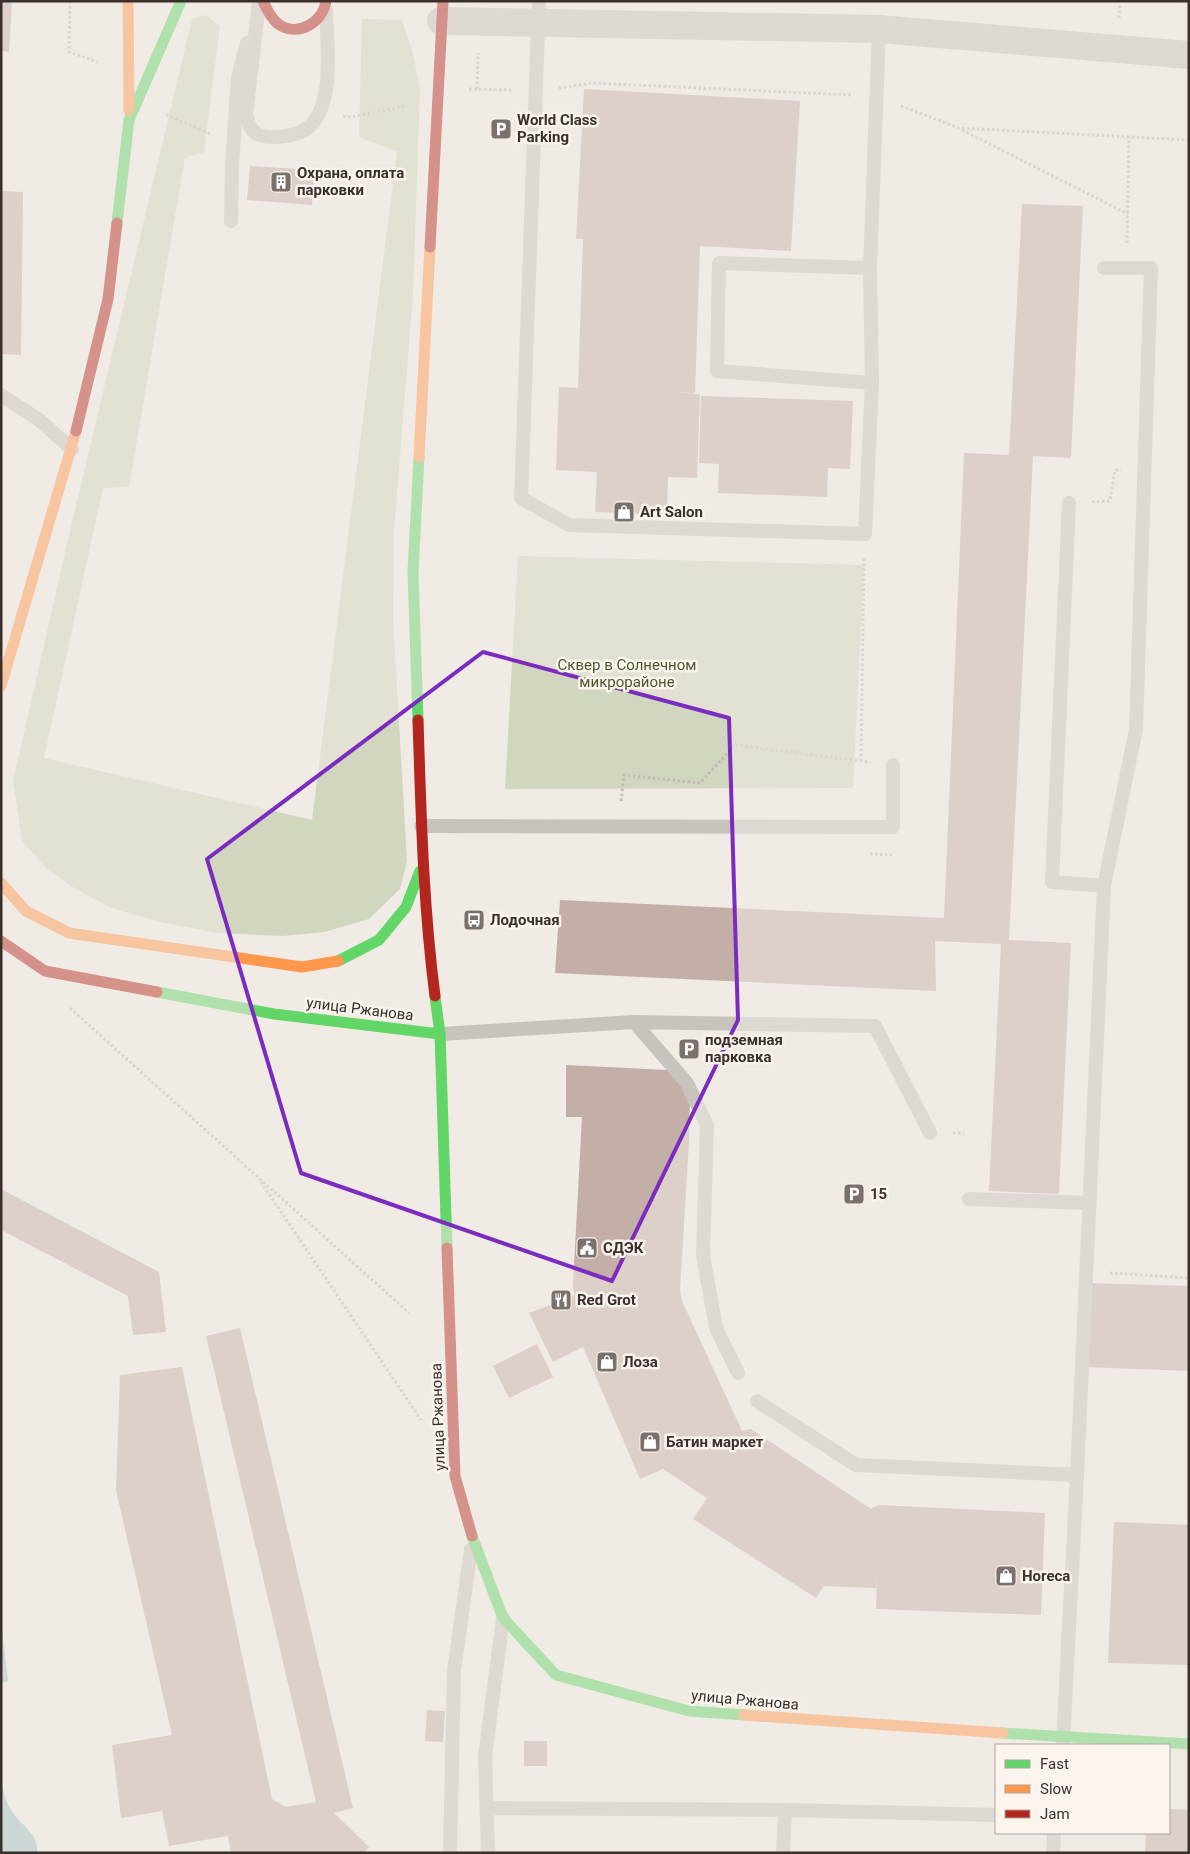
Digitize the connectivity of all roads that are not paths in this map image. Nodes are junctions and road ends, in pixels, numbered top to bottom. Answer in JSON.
{"nodes":[{"id":1,"x":128,"y":1,"type":"edge"},
{"id":2,"x":181,"y":1,"type":"edge"},
{"id":3,"x":258,"y":1,"type":"edge"},
{"id":4,"x":263,"y":1,"type":"edge"},
{"id":5,"x":326,"y":4,"type":"edge"},
{"id":6,"x":438,"y":10,"type":"edge"},
{"id":7,"x":539,"y":12,"type":"edge"},
{"id":8,"x":879,"y":29,"type":"junction"},
{"id":9,"x":1189,"y":55,"type":"edge"},
{"id":10,"x":129,"y":120,"type":"junction"},
{"id":11,"x":231,"y":221,"type":"dead end"},
{"id":12,"x":870,"y":268,"type":"junction"},
{"id":13,"x":1104,"y":268,"type":"dead end"},
{"id":14,"x":872,"y":383,"type":"junction"},
{"id":15,"x":1,"y":395,"type":"edge"},
{"id":16,"x":72,"y":449,"type":"junction"},
{"id":17,"x":1069,"y":503,"type":"dead end"},
{"id":18,"x":1,"y":686,"type":"edge"},
{"id":19,"x":893,"y":765,"type":"road end"},
{"id":20,"x":421,"y":826,"type":"junction"},
{"id":21,"x":423,"y":863,"type":"junction"},
{"id":22,"x":1,"y":884,"type":"edge"},
{"id":23,"x":1104,"y":886,"type":"junction"},
{"id":24,"x":1,"y":940,"type":"edge"},
{"id":25,"x":634,"y":1022,"type":"junction"},
{"id":26,"x":440,"y":1034,"type":"junction"},
{"id":27,"x":930,"y":1133,"type":"dead end"},
{"id":28,"x":970,"y":1199,"type":"dead end"},
{"id":29,"x":1090,"y":1203,"type":"junction"},
{"id":30,"x":738,"y":1373,"type":"dead end"},
{"id":31,"x":757,"y":1401,"type":"dead end"},
{"id":32,"x":1077,"y":1475,"type":"junction"},
{"id":33,"x":473,"y":1539,"type":"junction"},
{"id":34,"x":504,"y":1618,"type":"junction"},
{"id":35,"x":1063,"y":1741,"type":"edge"},
{"id":36,"x":1189,"y":1744,"type":"edge"},
{"id":37,"x":487,"y":1808,"type":"junction"},
{"id":38,"x":785,"y":1810,"type":"junction"},
{"id":39,"x":995,"y":1814,"type":"edge"},
{"id":40,"x":1054,"y":1834,"type":"edge"},
{"id":41,"x":450,"y":1853,"type":"edge"},
{"id":42,"x":488,"y":1853,"type":"edge"},
{"id":43,"x":783,"y":1853,"type":"edge"},
{"id":44,"x":1053,"y":1853,"type":"edge"}],
"edges":[{"from":1,"to":10,"type":"street"},
{"from":2,"to":10,"type":"street"},
{"from":3,"to":5,"type":"lane"},
{"from":3,"to":11,"type":"lane"},
{"from":4,"to":5,"type":"street"},
{"from":6,"to":7,"type":"street"},
{"from":6,"to":20,"type":"street"},
{"from":7,"to":8,"type":"street"},
{"from":7,"to":14,"type":"lane"},
{"from":8,"to":9,"type":"street"},
{"from":8,"to":12,"type":"lane"},
{"from":10,"to":16,"type":"street"},
{"from":12,"to":14,"type":"lane"},
{"from":12,"to":14,"type":"lane"},
{"from":13,"to":23,"type":"lane"},
{"from":15,"to":16,"type":"lane"},
{"from":16,"to":18,"type":"street"},
{"from":17,"to":23,"type":"lane"},
{"from":19,"to":20,"type":"lane"},
{"from":20,"to":21,"type":"street"},
{"from":21,"to":22,"type":"street"},
{"from":21,"to":26,"type":"street"},
{"from":23,"to":29,"type":"lane"},
{"from":24,"to":26,"type":"street","name":"улица Ржанова"},
{"from":25,"to":26,"type":"lane"},
{"from":25,"to":27,"type":"lane"},
{"from":25,"to":30,"type":"lane"},
{"from":26,"to":33,"type":"street","name":"улица Ржанова"},
{"from":28,"to":29,"type":"lane"},
{"from":29,"to":32,"type":"lane"},
{"from":31,"to":32,"type":"lane"},
{"from":32,"to":35,"type":"lane"},
{"from":33,"to":34,"type":"street","name":"улица Ржанова"},
{"from":33,"to":41,"type":"lane"},
{"from":34,"to":35,"type":"street","name":"улица Ржанова"},
{"from":34,"to":37,"type":"lane"},
{"from":35,"to":36,"type":"street","name":"улица Ржанова"},
{"from":37,"to":38,"type":"lane"},
{"from":37,"to":42,"type":"lane"},
{"from":38,"to":39,"type":"lane"},
{"from":38,"to":43,"type":"lane"},
{"from":40,"to":44,"type":"lane"}]}
